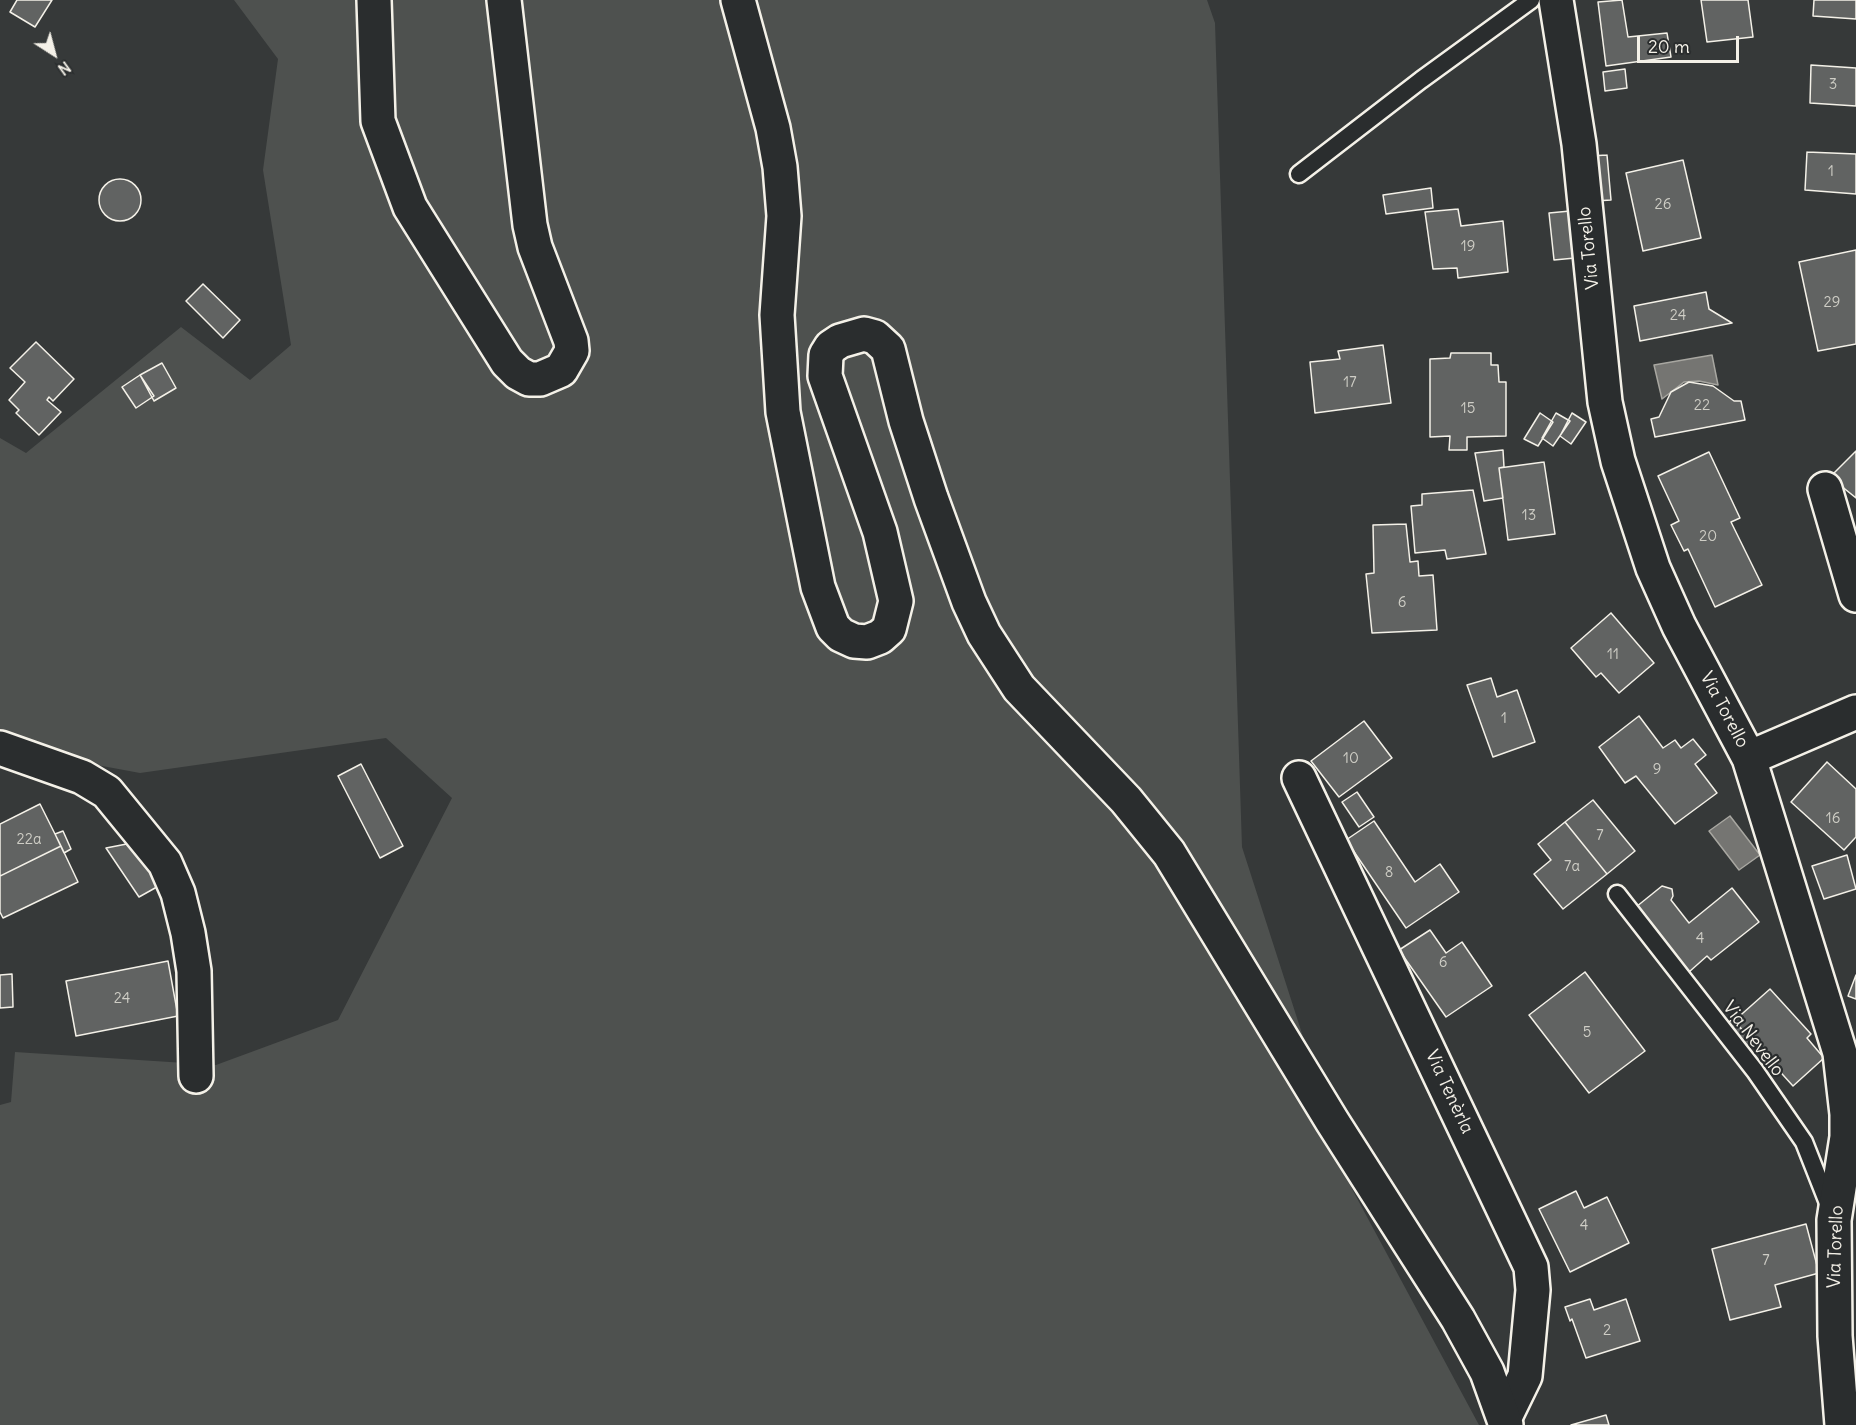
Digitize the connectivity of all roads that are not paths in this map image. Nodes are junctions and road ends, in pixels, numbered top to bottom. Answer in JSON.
{"nodes":[{"id":1,"x":374,"y":0,"type":"edge"},
{"id":2,"x":504,"y":0,"type":"edge"},
{"id":3,"x":738,"y":0,"type":"edge"},
{"id":4,"x":1531,"y":0,"type":"edge"},
{"id":5,"x":1556,"y":0,"type":"edge"},
{"id":6,"x":1299,"y":174,"type":"dead end"},
{"id":7,"x":1825,"y":489,"type":"dead end"},
{"id":8,"x":1856,"y":595,"type":"edge"},
{"id":9,"x":1856,"y":712,"type":"edge"},
{"id":10,"x":0,"y":748,"type":"edge"},
{"id":11,"x":1749,"y":758,"type":"junction"},
{"id":12,"x":1299,"y":778,"type":"dead end"},
{"id":13,"x":1617,"y":894,"type":"dead end"},
{"id":14,"x":196,"y":1076,"type":"dead end"},
{"id":15,"x":1834,"y":1220,"type":"junction"},
{"id":16,"x":1505,"y":1421,"type":"edge"},
{"id":17,"x":1842,"y":1425,"type":"edge"}],
"edges":[{"from":1,"to":2,"type":"street"},
{"from":3,"to":16,"type":"street"},
{"from":4,"to":6,"type":"lane"},
{"from":5,"to":11,"type":"street","name":"Via Torello"},
{"from":7,"to":8,"type":"street"},
{"from":9,"to":11,"type":"street"},
{"from":10,"to":14,"type":"street"},
{"from":11,"to":15,"type":"street","name":"Via Torello"},
{"from":12,"to":16,"type":"street","name":"Via Tenèrla"},
{"from":13,"to":15,"type":"lane","name":"Via Nevello"},
{"from":15,"to":17,"type":"street","name":"Via Torello"}]}
